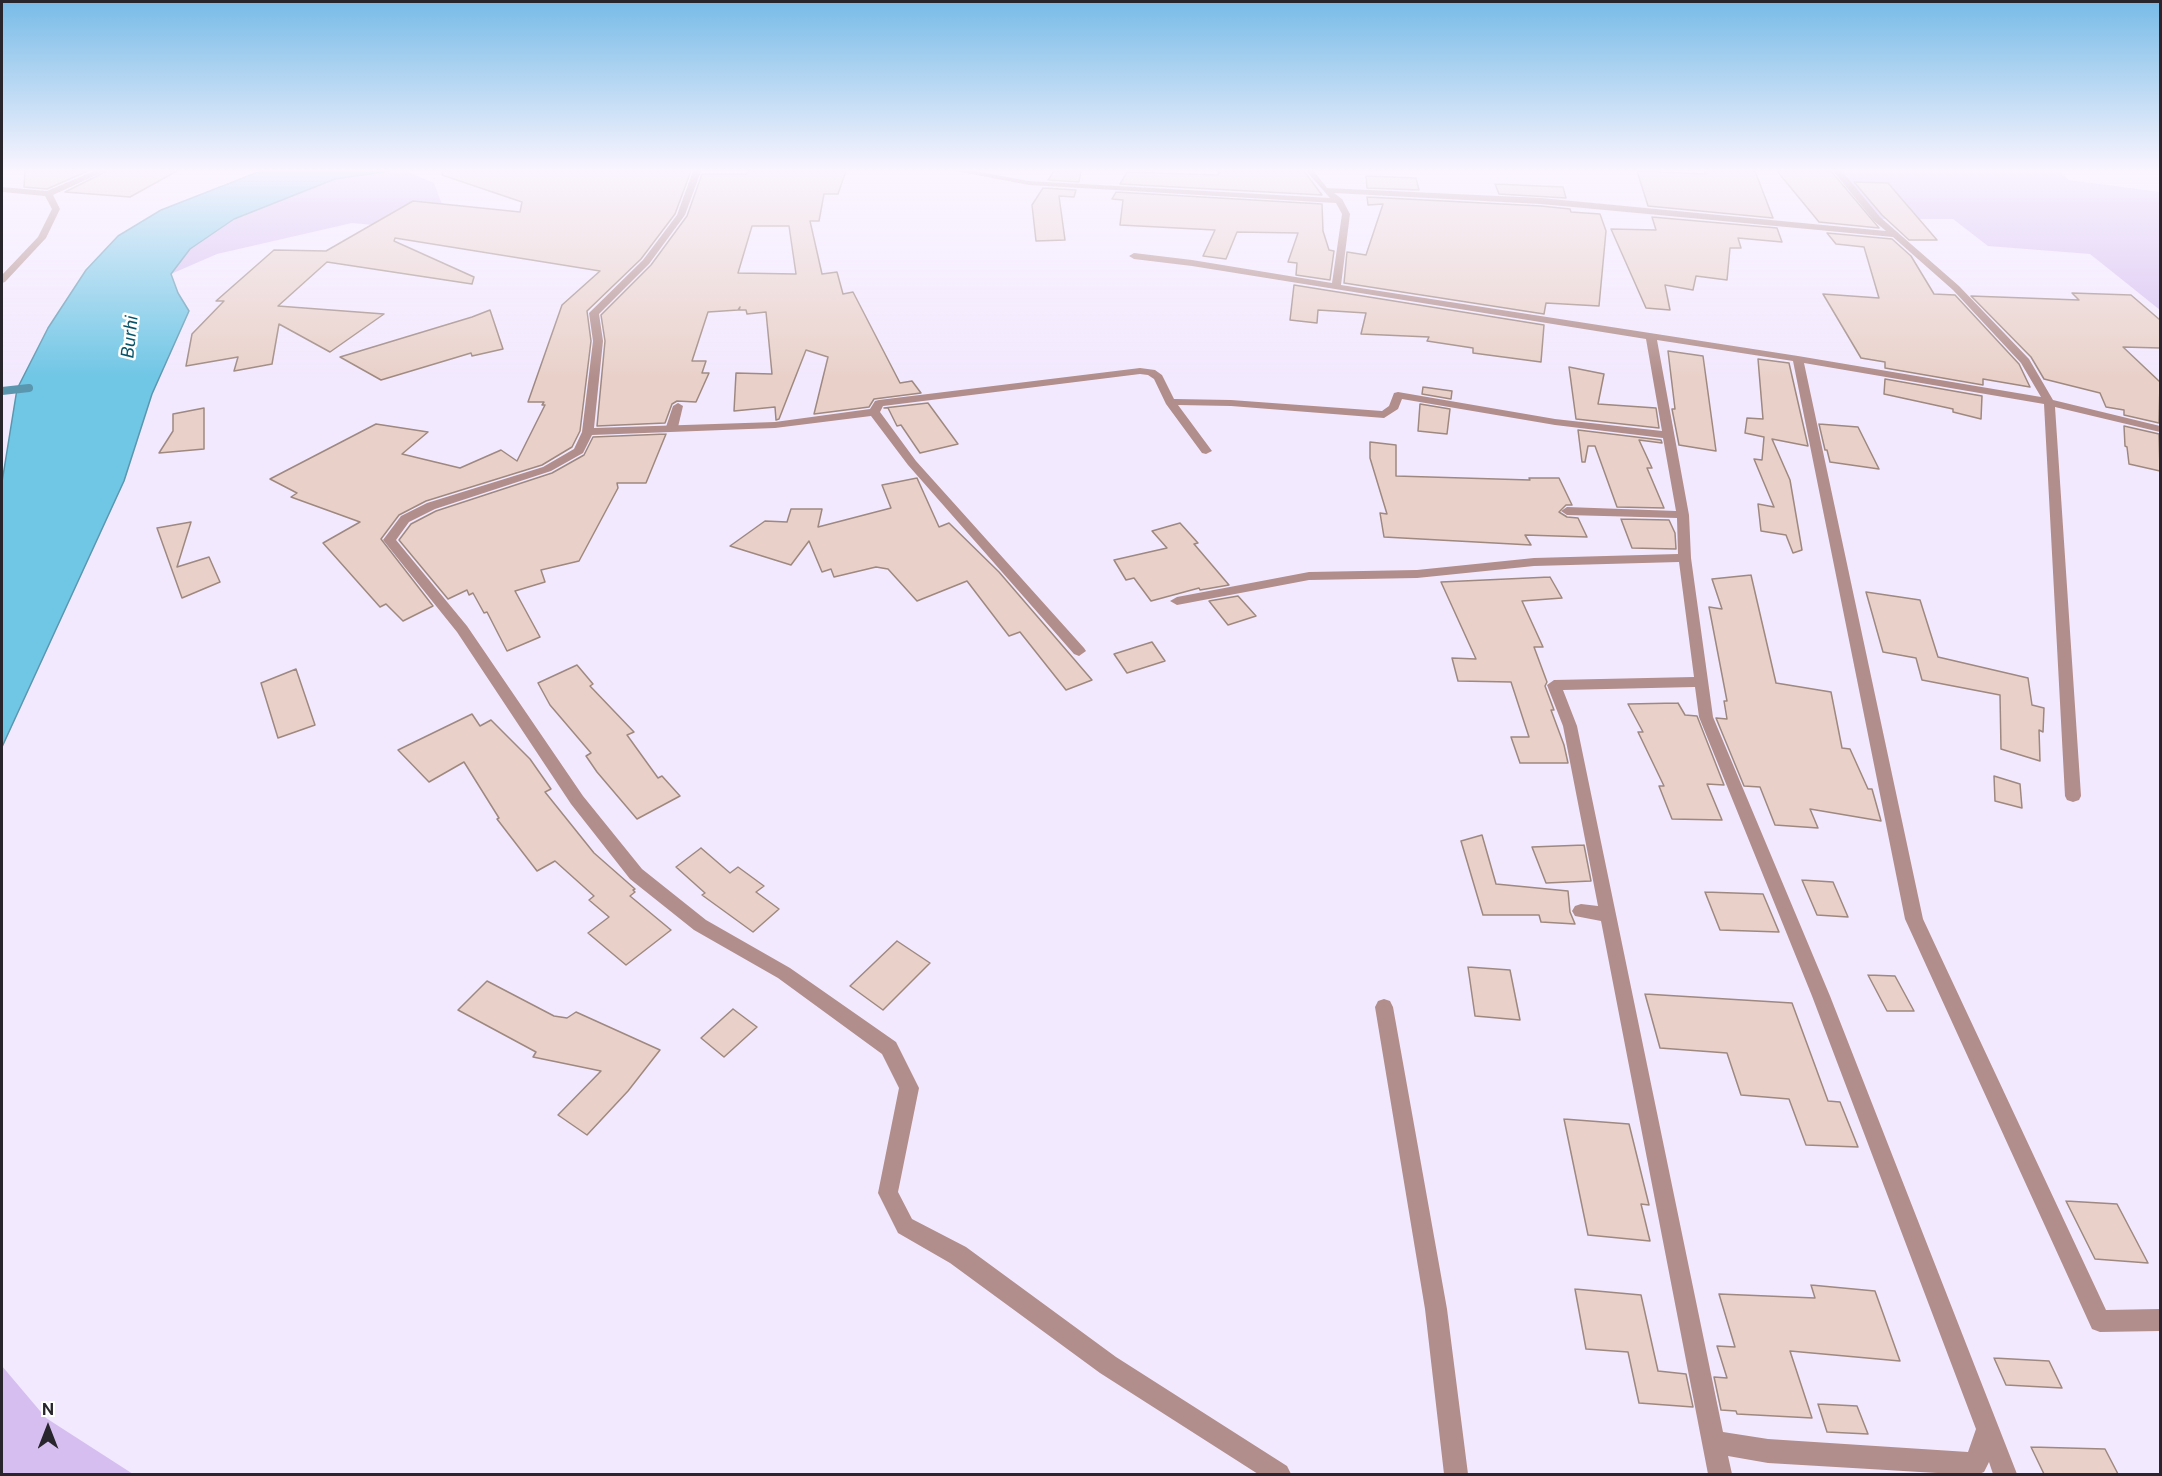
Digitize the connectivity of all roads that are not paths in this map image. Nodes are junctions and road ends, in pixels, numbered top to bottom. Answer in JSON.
{"nodes":[{"id":1,"x":40,"y":240,"type":"edge"},
{"id":2,"x":662,"y":240,"type":"edge"},
{"id":3,"x":1342,"y":240,"type":"edge"},
{"id":4,"x":1901,"y":240,"type":"edge"},
{"id":5,"x":1134,"y":256,"type":"dead end"},
{"id":6,"x":2,"y":280,"type":"edge"},
{"id":7,"x":1336,"y":286,"type":"junction"},
{"id":8,"x":1651,"y":337,"type":"junction"},
{"id":9,"x":1798,"y":359,"type":"junction"},
{"id":10,"x":1170,"y":402,"type":"junction"},
{"id":11,"x":2049,"y":402,"type":"junction"},
{"id":12,"x":678,"y":406,"type":"dead end"},
{"id":13,"x":874,"y":412,"type":"junction"},
{"id":14,"x":672,"y":427,"type":"junction"},
{"id":15,"x":2160,"y":429,"type":"edge"},
{"id":16,"x":588,"y":432,"type":"junction"},
{"id":17,"x":1667,"y":435,"type":"junction"},
{"id":18,"x":1206,"y":451,"type":"dead end"},
{"id":19,"x":1567,"y":511,"type":"dead end"},
{"id":20,"x":1683,"y":515,"type":"junction"},
{"id":21,"x":1685,"y":558,"type":"junction"},
{"id":22,"x":1177,"y":601,"type":"dead end"},
{"id":23,"x":1079,"y":651,"type":"dead end"},
{"id":24,"x":1700,"y":682,"type":"junction"},
{"id":25,"x":2073,"y":796,"type":"dead end"},
{"id":26,"x":1581,"y":910,"type":"dead end"},
{"id":27,"x":1608,"y":915,"type":"junction"},
{"id":28,"x":1384,"y":1007,"type":"dead end"},
{"id":29,"x":2160,"y":1320,"type":"edge"},
{"id":30,"x":1988,"y":1429,"type":"junction"},
{"id":31,"x":1713,"y":1442,"type":"junction"},
{"id":32,"x":1279,"y":1474,"type":"edge"},
{"id":33,"x":1456,"y":1474,"type":"edge"},
{"id":34,"x":1719,"y":1474,"type":"edge"},
{"id":35,"x":2005,"y":1474,"type":"edge"}],
"edges":[{"from":1,"to":6,"type":"street"},
{"from":2,"to":16,"type":"street"},
{"from":3,"to":7,"type":"street"},
{"from":4,"to":11,"type":"street"},
{"from":5,"to":7,"type":"street"},
{"from":7,"to":8,"type":"street"},
{"from":8,"to":9,"type":"street"},
{"from":8,"to":17,"type":"street"},
{"from":9,"to":11,"type":"street"},
{"from":9,"to":29,"type":"street"},
{"from":10,"to":13,"type":"street"},
{"from":10,"to":17,"type":"street"},
{"from":10,"to":18,"type":"street"},
{"from":11,"to":15,"type":"street"},
{"from":11,"to":25,"type":"street"},
{"from":12,"to":14,"type":"street"},
{"from":13,"to":14,"type":"street"},
{"from":13,"to":23,"type":"street"},
{"from":14,"to":16,"type":"street"},
{"from":16,"to":32,"type":"street"},
{"from":17,"to":20,"type":"street"},
{"from":19,"to":20,"type":"street"},
{"from":20,"to":21,"type":"street"},
{"from":21,"to":22,"type":"street"},
{"from":21,"to":24,"type":"street"},
{"from":24,"to":27,"type":"street"},
{"from":24,"to":30,"type":"street"},
{"from":26,"to":27,"type":"street"},
{"from":27,"to":31,"type":"street"},
{"from":28,"to":33,"type":"street"},
{"from":30,"to":31,"type":"street"},
{"from":30,"to":35,"type":"street"},
{"from":31,"to":34,"type":"street"}]}
